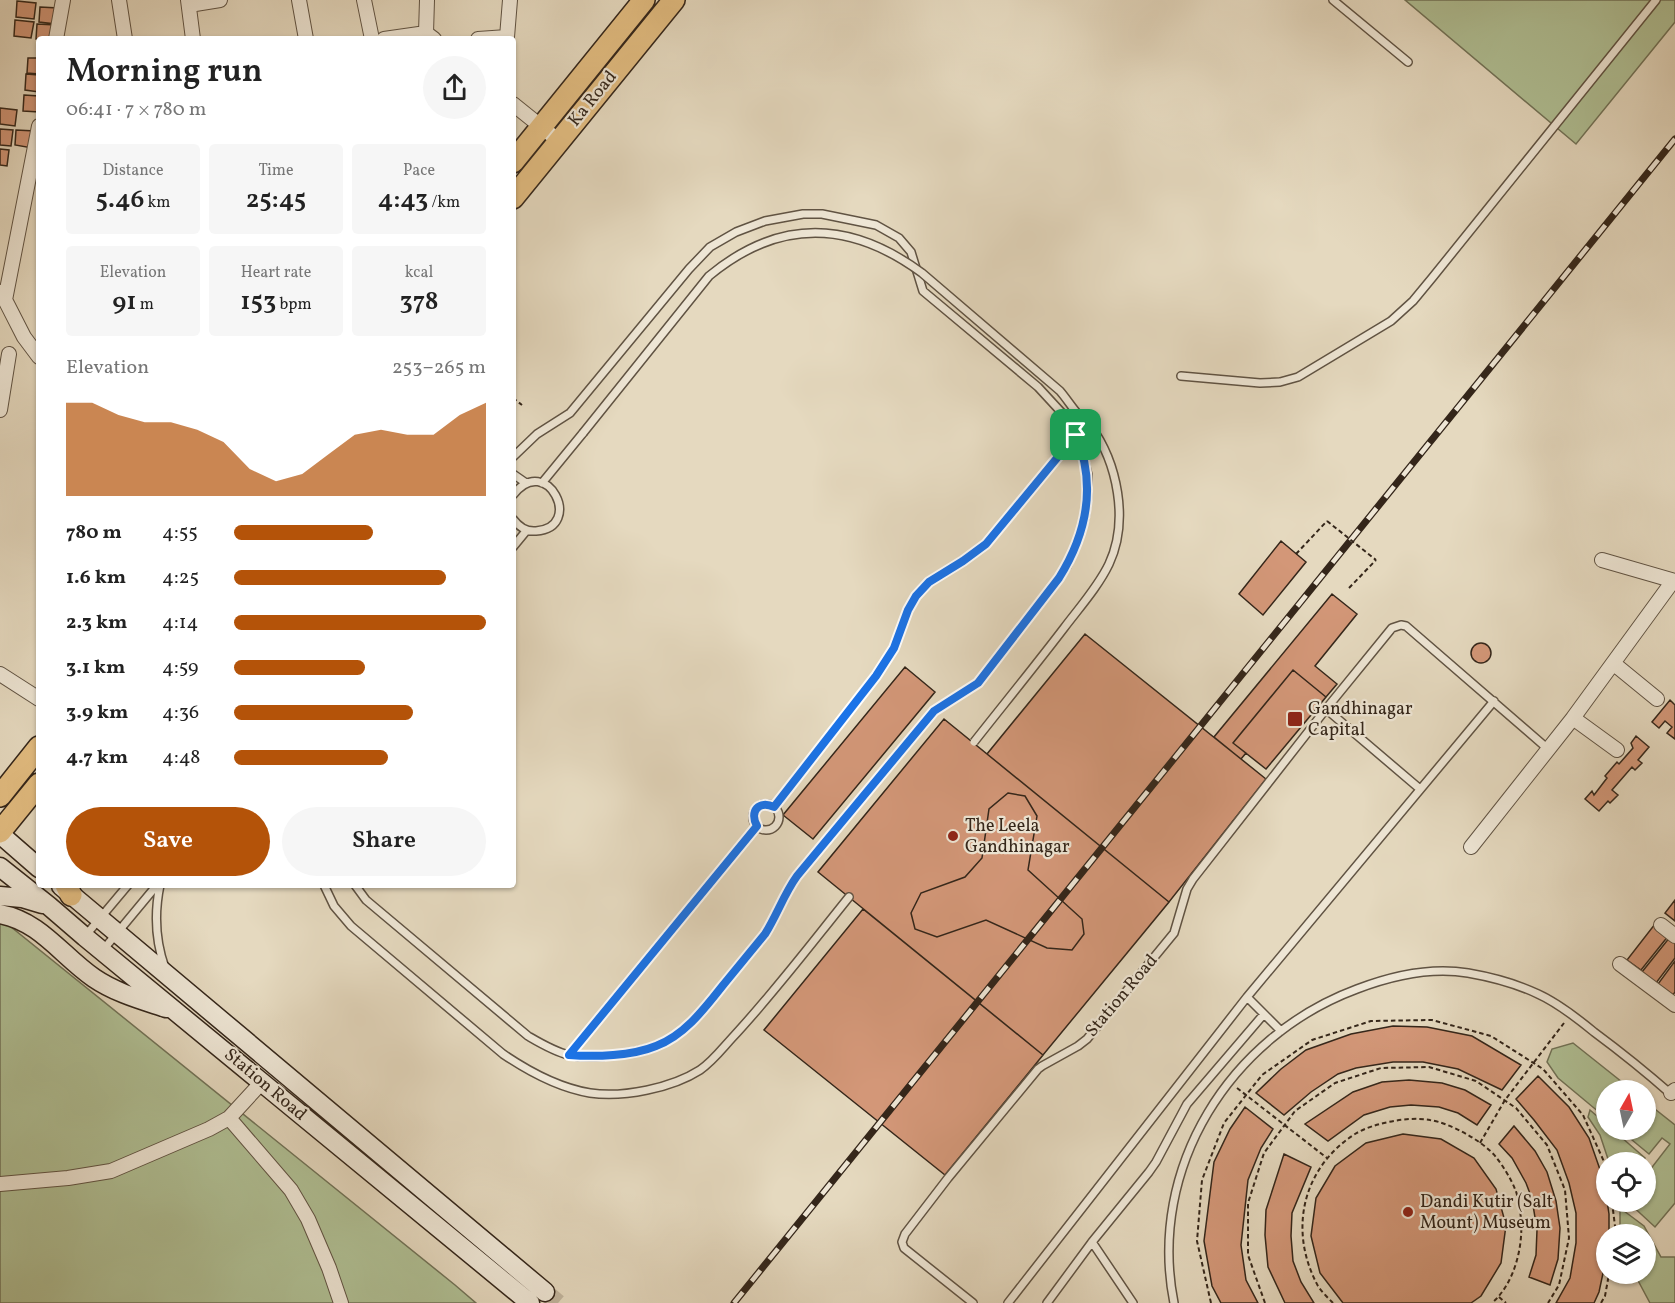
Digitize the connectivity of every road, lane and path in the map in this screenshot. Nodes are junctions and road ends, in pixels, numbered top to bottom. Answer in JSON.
{"nodes":[{"id":1,"x":63,"y":0,"type":"edge"},
{"id":2,"x":119,"y":0,"type":"edge"},
{"id":3,"x":220,"y":0,"type":"edge"},
{"id":4,"x":299,"y":0,"type":"edge"},
{"id":5,"x":364,"y":0,"type":"edge"},
{"id":6,"x":427,"y":0,"type":"edge"},
{"id":7,"x":510,"y":0,"type":"edge"},
{"id":8,"x":644,"y":0,"type":"edge"},
{"id":9,"x":674,"y":0,"type":"edge"},
{"id":10,"x":1333,"y":0,"type":"edge"},
{"id":11,"x":1656,"y":0,"type":"edge"},
{"id":12,"x":188,"y":2,"type":"edge"},
{"id":13,"x":57,"y":36,"type":"edge"},
{"id":14,"x":125,"y":36,"type":"edge"},
{"id":15,"x":193,"y":36,"type":"edge"},
{"id":16,"x":305,"y":36,"type":"edge"},
{"id":17,"x":371,"y":36,"type":"edge"},
{"id":18,"x":430,"y":36,"type":"edge"},
{"id":19,"x":507,"y":36,"type":"edge"},
{"id":20,"x":1408,"y":62,"type":"dead end"},
{"id":21,"x":516,"y":106,"type":"edge"},
{"id":22,"x":541,"y":127,"type":"junction"},
{"id":23,"x":36,"y":140,"type":"edge"},
{"id":24,"x":559,"y":141,"type":"junction"},
{"id":25,"x":516,"y":158,"type":"edge"},
{"id":26,"x":516,"y":194,"type":"edge"},
{"id":27,"x":3,"y":295,"type":"edge"},
{"id":28,"x":24,"y":337,"type":"junction"},
{"id":29,"x":36,"y":352,"type":"edge"},
{"id":30,"x":4,"y":359,"type":"edge"},
{"id":31,"x":1181,"y":376,"type":"dead end"},
{"id":32,"x":516,"y":400,"type":"edge"},
{"id":33,"x":522,"y":405,"type":"dead end"},
{"id":34,"x":0,"y":410,"type":"edge"},
{"id":35,"x":1076,"y":435,"type":"junction"},
{"id":36,"x":516,"y":454,"type":"edge"},
{"id":37,"x":516,"y":476,"type":"edge"},
{"id":38,"x":526,"y":483,"type":"junction"},
{"id":39,"x":542,"y":483,"type":"junction"},
{"id":40,"x":516,"y":492,"type":"edge"},
{"id":41,"x":516,"y":524,"type":"edge"},
{"id":42,"x":527,"y":530,"type":"junction"},
{"id":43,"x":516,"y":543,"type":"edge"},
{"id":44,"x":1296,"y":554,"type":"dead end"},
{"id":45,"x":1602,"y":560,"type":"dead end"},
{"id":46,"x":1674,"y":581,"type":"edge"},
{"id":47,"x":1349,"y":588,"type":"dead end"},
{"id":48,"x":1613,"y":663,"type":"junction"},
{"id":49,"x":0,"y":674,"type":"edge"},
{"id":50,"x":36,"y":697,"type":"edge"},
{"id":51,"x":1657,"y":699,"type":"dead end"},
{"id":52,"x":1494,"y":701,"type":"junction"},
{"id":53,"x":1326,"y":709,"type":"junction"},
{"id":54,"x":1573,"y":718,"type":"junction"},
{"id":55,"x":974,"y":742,"type":"dead end"},
{"id":56,"x":1548,"y":749,"type":"junction"},
{"id":57,"x":1617,"y":750,"type":"dead end"},
{"id":58,"x":36,"y":751,"type":"edge"},
{"id":59,"x":36,"y":788,"type":"edge"},
{"id":60,"x":1420,"y":789,"type":"junction"},
{"id":61,"x":0,"y":796,"type":"edge"},
{"id":62,"x":774,"y":807,"type":"junction"},
{"id":63,"x":757,"y":826,"type":"junction"},
{"id":64,"x":0,"y":833,"type":"edge"},
{"id":65,"x":1471,"y":847,"type":"dead end"},
{"id":66,"x":36,"y":865,"type":"edge"},
{"id":67,"x":0,"y":867,"type":"edge"},
{"id":68,"x":66,"y":888,"type":"edge"},
{"id":69,"x":126,"y":888,"type":"edge"},
{"id":70,"x":156,"y":888,"type":"edge"},
{"id":71,"x":159,"y":888,"type":"edge"},
{"id":72,"x":325,"y":888,"type":"edge"},
{"id":73,"x":357,"y":888,"type":"edge"},
{"id":74,"x":0,"y":896,"type":"edge"},
{"id":75,"x":849,"y":897,"type":"dead end"},
{"id":76,"x":49,"y":906,"type":"junction"},
{"id":77,"x":0,"y":914,"type":"edge"},
{"id":78,"x":100,"y":919,"type":"junction"},
{"id":79,"x":1661,"y":925,"type":"dead end"},
{"id":80,"x":117,"y":933,"type":"junction"},
{"id":81,"x":1675,"y":936,"type":"edge"},
{"id":82,"x":84,"y":937,"type":"junction"},
{"id":83,"x":103,"y":951,"type":"junction"},
{"id":84,"x":1620,"y":964,"type":"dead end"},
{"id":85,"x":168,"y":976,"type":"junction"},
{"id":86,"x":1247,"y":997,"type":"junction"},
{"id":87,"x":1675,"y":1005,"type":"edge"},
{"id":88,"x":176,"y":1011,"type":"junction"},
{"id":89,"x":1571,"y":1013,"type":"junction"},
{"id":90,"x":1264,"y":1014,"type":"junction"},
{"id":91,"x":1281,"y":1031,"type":"junction"},
{"id":92,"x":569,"y":1055,"type":"junction"},
{"id":93,"x":1534,"y":1063,"type":"junction"},
{"id":94,"x":262,"y":1082,"type":"junction"},
{"id":95,"x":1674,"y":1093,"type":"edge"},
{"id":96,"x":1246,"y":1095,"type":"junction"},
{"id":97,"x":1505,"y":1100,"type":"junction"},
{"id":98,"x":229,"y":1118,"type":"junction"},
{"id":99,"x":1284,"y":1125,"type":"junction"},
{"id":100,"x":1480,"y":1143,"type":"junction"},
{"id":101,"x":1600,"y":1152,"type":"edge"},
{"id":102,"x":1327,"y":1158,"type":"junction"},
{"id":103,"x":0,"y":1184,"type":"edge"},
{"id":104,"x":1092,"y":1242,"type":"junction"},
{"id":105,"x":1607,"y":1284,"type":"edge"},
{"id":106,"x":545,"y":1292,"type":"tunnel mouth"},
{"id":107,"x":1498,"y":1297,"type":"junction"},
{"id":108,"x":341,"y":1303,"type":"edge"},
{"id":109,"x":530,"y":1303,"type":"tunnel mouth"},
{"id":110,"x":973,"y":1303,"type":"edge"},
{"id":111,"x":1008,"y":1303,"type":"edge"},
{"id":112,"x":1047,"y":1303,"type":"edge"},
{"id":113,"x":1133,"y":1303,"type":"edge"},
{"id":114,"x":1174,"y":1303,"type":"edge"},
{"id":115,"x":1211,"y":1303,"type":"edge"},
{"id":116,"x":1265,"y":1303,"type":"edge"},
{"id":117,"x":1333,"y":1303,"type":"edge"},
{"id":118,"x":1492,"y":1303,"type":"edge"},
{"id":119,"x":1506,"y":1303,"type":"edge"},
{"id":120,"x":1548,"y":1303,"type":"edge"},
{"id":121,"x":1601,"y":1303,"type":"edge"}],
"edges":[{"from":1,"to":13,"type":"street"},
{"from":2,"to":14,"type":"street"},
{"from":3,"to":12,"type":"street"},
{"from":4,"to":16,"type":"street"},
{"from":5,"to":17,"type":"street"},
{"from":6,"to":18,"type":"street"},
{"from":7,"to":19,"type":"street"},
{"from":8,"to":22,"type":"main road","name":"Ka Road"},
{"from":9,"to":24,"type":"main road","name":"Ka Road"},
{"from":10,"to":20,"type":"lane"},
{"from":11,"to":31,"type":"lane"},
{"from":12,"to":15,"type":"street"},
{"from":21,"to":22,"type":"street"},
{"from":22,"to":24,"type":"street"},
{"from":22,"to":25,"type":"main road","name":"Ka Road"},
{"from":23,"to":27,"type":"street"},
{"from":24,"to":26,"type":"main road","name":"Ka Road"},
{"from":27,"to":28,"type":"street"},
{"from":28,"to":29,"type":"street"},
{"from":28,"to":30,"type":"street"},
{"from":30,"to":34,"type":"street"},
{"from":32,"to":33,"type":"path"},
{"from":35,"to":36,"type":"lane"},
{"from":35,"to":62,"type":"lane"},
{"from":35,"to":92,"type":"lane"},
{"from":37,"to":38,"type":"lane"},
{"from":38,"to":39,"type":"lane"},
{"from":38,"to":40,"type":"lane"},
{"from":39,"to":42,"type":"lane"},
{"from":39,"to":55,"type":"lane","bridge":true},
{"from":41,"to":42,"type":"lane"},
{"from":42,"to":43,"type":"lane"},
{"from":44,"to":47,"type":"path","bridge":true},
{"from":45,"to":46,"type":"street"},
{"from":46,"to":48,"type":"street"},
{"from":48,"to":51,"type":"street"},
{"from":48,"to":54,"type":"street"},
{"from":49,"to":50,"type":"street"},
{"from":52,"to":53,"type":"lane"},
{"from":52,"to":56,"type":"lane"},
{"from":52,"to":60,"type":"lane"},
{"from":53,"to":60,"type":"lane"},
{"from":53,"to":110,"type":"lane","name":"Station Road"},
{"from":54,"to":56,"type":"street"},
{"from":54,"to":57,"type":"street"},
{"from":56,"to":65,"type":"street"},
{"from":58,"to":61,"type":"main road"},
{"from":59,"to":64,"type":"main road"},
{"from":60,"to":86,"type":"lane"},
{"from":62,"to":63,"type":"lane"},
{"from":62,"to":63,"type":"lane"},
{"from":63,"to":92,"type":"lane"},
{"from":64,"to":66,"type":"street"},
{"from":67,"to":76,"type":"street","name":"Station Road"},
{"from":68,"to":78,"type":"street"},
{"from":69,"to":78,"type":"lane"},
{"from":70,"to":80,"type":"lane"},
{"from":71,"to":85,"type":"lane"},
{"from":72,"to":75,"type":"lane"},
{"from":73,"to":92,"type":"lane"},
{"from":74,"to":76,"type":"street"},
{"from":76,"to":82,"type":"street","name":"Station Road"},
{"from":77,"to":88,"type":"street"},
{"from":78,"to":80,"type":"street"},
{"from":78,"to":82,"type":"lane"},
{"from":79,"to":81,"type":"street"},
{"from":80,"to":83,"type":"lane"},
{"from":80,"to":85,"type":"street"},
{"from":82,"to":83,"type":"street","name":"Station Road"},
{"from":83,"to":88,"type":"street","name":"Station Road"},
{"from":84,"to":87,"type":"street"},
{"from":85,"to":106,"type":"street"},
{"from":86,"to":90,"type":"lane"},
{"from":86,"to":111,"type":"lane"},
{"from":88,"to":94,"type":"street","name":"Station Road"},
{"from":89,"to":91,"type":"lane"},
{"from":89,"to":93,"type":"path"},
{"from":89,"to":95,"type":"lane"},
{"from":90,"to":91,"type":"lane"},
{"from":90,"to":104,"type":"lane"},
{"from":91,"to":114,"type":"lane"},
{"from":93,"to":96,"type":"path"},
{"from":93,"to":97,"type":"path"},
{"from":93,"to":101,"type":"path"},
{"from":94,"to":98,"type":"street"},
{"from":94,"to":109,"type":"street","name":"Station Road"},
{"from":96,"to":99,"type":"path"},
{"from":96,"to":115,"type":"path"},
{"from":97,"to":99,"type":"path"},
{"from":97,"to":100,"type":"path"},
{"from":97,"to":120,"type":"path"},
{"from":98,"to":103,"type":"street"},
{"from":98,"to":108,"type":"street"},
{"from":99,"to":102,"type":"path"},
{"from":99,"to":116,"type":"path"},
{"from":100,"to":102,"type":"path"},
{"from":100,"to":107,"type":"path"},
{"from":102,"to":117,"type":"path"},
{"from":104,"to":112,"type":"lane"},
{"from":104,"to":113,"type":"lane"},
{"from":105,"to":121,"type":"path"},
{"from":107,"to":118,"type":"path"},
{"from":107,"to":119,"type":"path"}]}
